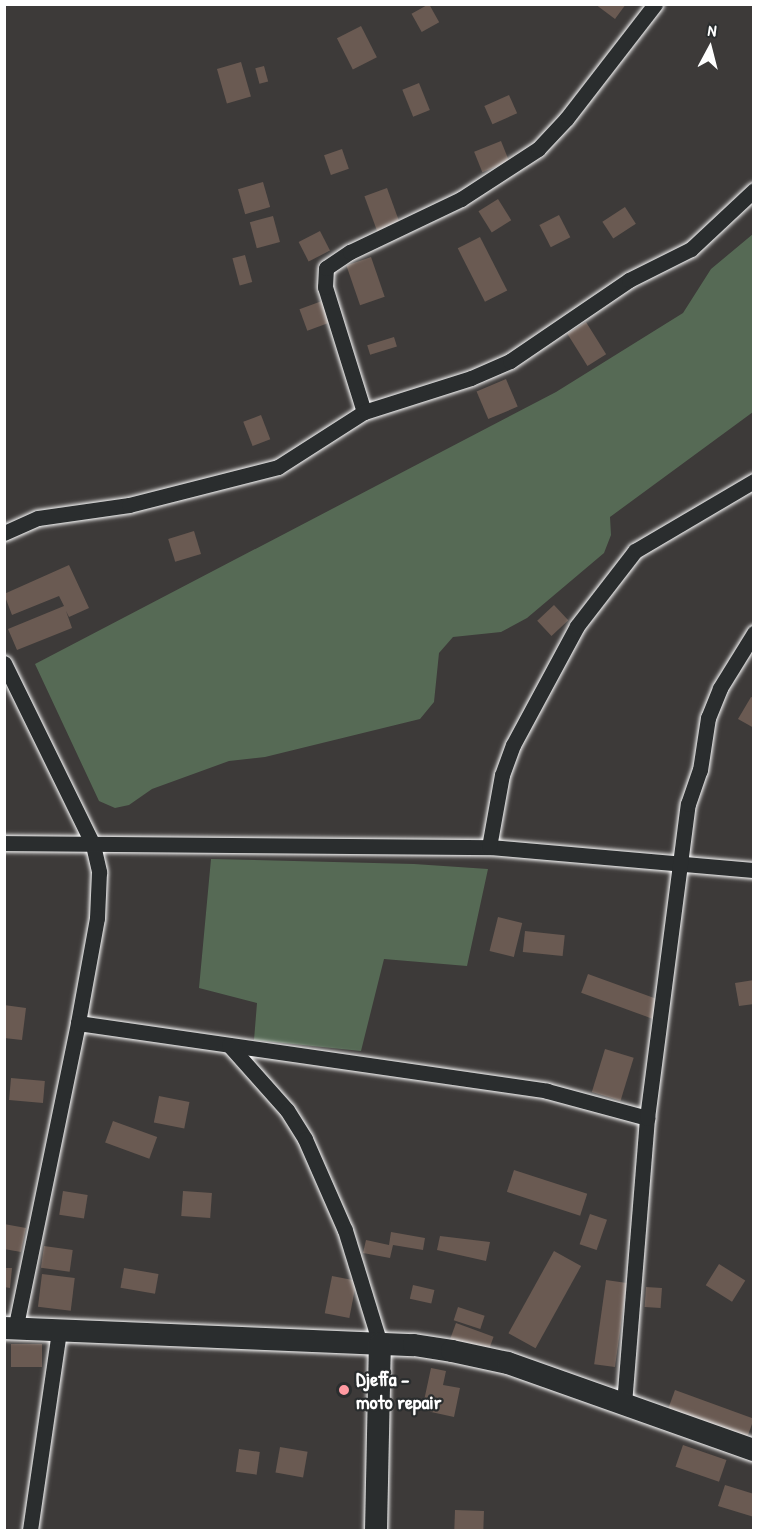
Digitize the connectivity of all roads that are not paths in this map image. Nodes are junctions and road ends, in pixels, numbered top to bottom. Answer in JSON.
{"nodes":[{"id":1,"x":655,"y":4,"type":"edge"},
{"id":2,"x":753,"y":190,"type":"edge"},
{"id":3,"x":364,"y":412,"type":"junction"},
{"id":4,"x":753,"y":481,"type":"edge"},
{"id":5,"x":4,"y":533,"type":"edge"},
{"id":6,"x":753,"y":633,"type":"edge"},
{"id":7,"x":4,"y":663,"type":"edge"},
{"id":8,"x":4,"y":843,"type":"edge"},
{"id":9,"x":93,"y":845,"type":"junction"},
{"id":10,"x":489,"y":847,"type":"junction"},
{"id":11,"x":682,"y":862,"type":"junction"},
{"id":12,"x":753,"y":870,"type":"edge"},
{"id":13,"x":78,"y":1023,"type":"junction"},
{"id":14,"x":230,"y":1045,"type":"junction"},
{"id":15,"x":647,"y":1118,"type":"junction"},
{"id":16,"x":10,"y":1329,"type":"edge"},
{"id":17,"x":59,"y":1330,"type":"junction"},
{"id":18,"x":380,"y":1344,"type":"junction"},
{"id":19,"x":624,"y":1404,"type":"junction"},
{"id":20,"x":753,"y":1450,"type":"edge"},
{"id":21,"x":30,"y":1530,"type":"edge"},
{"id":22,"x":376,"y":1530,"type":"edge"}],
"edges":[{"from":1,"to":3,"type":"street"},
{"from":2,"to":3,"type":"street"},
{"from":3,"to":5,"type":"street"},
{"from":4,"to":10,"type":"street"},
{"from":6,"to":11,"type":"street"},
{"from":7,"to":9,"type":"street"},
{"from":8,"to":9,"type":"street"},
{"from":9,"to":10,"type":"street"},
{"from":9,"to":13,"type":"street"},
{"from":10,"to":11,"type":"street"},
{"from":11,"to":12,"type":"street"},
{"from":11,"to":15,"type":"street"},
{"from":13,"to":14,"type":"street"},
{"from":13,"to":16,"type":"street"},
{"from":14,"to":15,"type":"street"},
{"from":14,"to":18,"type":"street"},
{"from":15,"to":19,"type":"street"},
{"from":16,"to":17,"type":"street"},
{"from":17,"to":18,"type":"street"},
{"from":17,"to":21,"type":"street"},
{"from":18,"to":19,"type":"street"},
{"from":18,"to":22,"type":"street"},
{"from":19,"to":20,"type":"street"}]}
